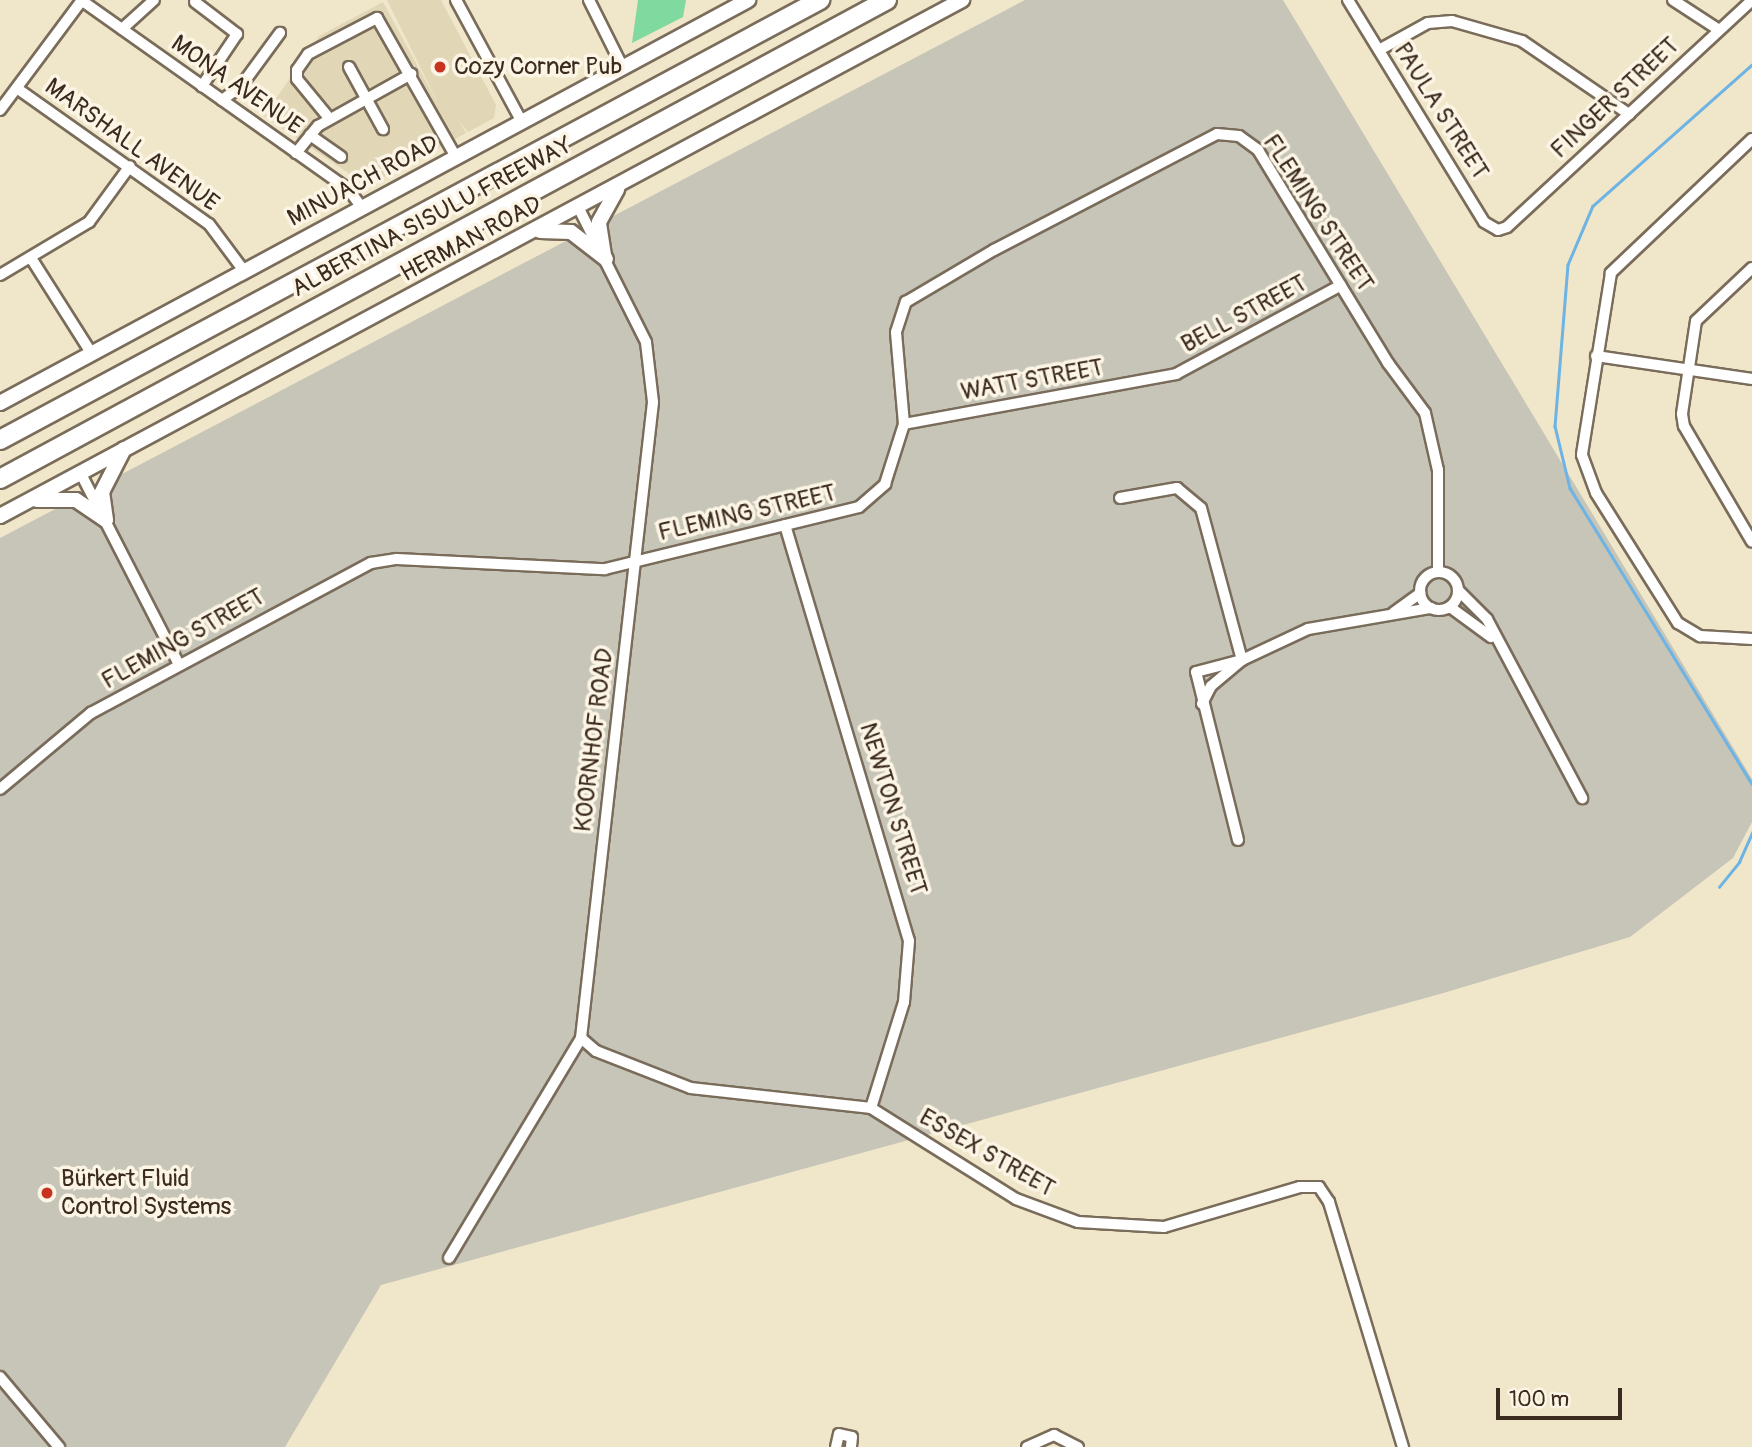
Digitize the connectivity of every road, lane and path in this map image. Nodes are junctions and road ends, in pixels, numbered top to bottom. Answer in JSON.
{"nodes":[{"id":1,"x":82,"y":0,"type":"edge"},
{"id":2,"x":154,"y":0,"type":"edge"},
{"id":3,"x":456,"y":0,"type":"edge"},
{"id":4,"x":589,"y":0,"type":"edge"},
{"id":5,"x":748,"y":0,"type":"edge"},
{"id":6,"x":820,"y":0,"type":"edge"},
{"id":7,"x":887,"y":0,"type":"edge"},
{"id":8,"x":962,"y":0,"type":"edge"},
{"id":9,"x":1348,"y":0,"type":"edge"},
{"id":10,"x":1673,"y":0,"type":"edge"},
{"id":11,"x":1752,"y":0,"type":"edge"},
{"id":12,"x":195,"y":2,"type":"edge"},
{"id":13,"x":122,"y":29,"type":"junction"},
{"id":14,"x":1719,"y":30,"type":"junction"},
{"id":15,"x":280,"y":33,"type":"dead end"},
{"id":16,"x":1379,"y":50,"type":"junction"},
{"id":17,"x":349,"y":67,"type":"dead end"},
{"id":18,"x":623,"y":68,"type":"junction"},
{"id":19,"x":411,"y":74,"type":"junction"},
{"id":20,"x":202,"y":86,"type":"junction"},
{"id":21,"x":18,"y":89,"type":"junction"},
{"id":22,"x":366,"y":97,"type":"junction"},
{"id":23,"x":222,"y":100,"type":"junction"},
{"id":24,"x":0,"y":110,"type":"edge"},
{"id":25,"x":1629,"y":114,"type":"junction"},
{"id":26,"x":329,"y":118,"type":"junction"},
{"id":27,"x":522,"y":122,"type":"junction"},
{"id":28,"x":383,"y":128,"type":"dead end"},
{"id":29,"x":310,"y":135,"type":"junction"},
{"id":30,"x":1752,"y":139,"type":"edge"},
{"id":31,"x":296,"y":153,"type":"junction"},
{"id":32,"x":341,"y":157,"type":"dead end"},
{"id":33,"x":456,"y":157,"type":"junction"},
{"id":34,"x":130,"y":166,"type":"junction"},
{"id":35,"x":622,"y":183,"type":"junction"},
{"id":36,"x":578,"y":207,"type":"junction"},
{"id":37,"x":362,"y":208,"type":"junction"},
{"id":38,"x":1507,"y":227,"type":"joint"},
{"id":39,"x":533,"y":231,"type":"junction"},
{"id":40,"x":605,"y":257,"type":"junction"},
{"id":41,"x":31,"y":258,"type":"junction"},
{"id":42,"x":1752,"y":268,"type":"edge"},
{"id":43,"x":244,"y":271,"type":"junction"},
{"id":44,"x":0,"y":275,"type":"edge"},
{"id":45,"x":1341,"y":285,"type":"junction"},
{"id":46,"x":92,"y":354,"type":"junction"},
{"id":47,"x":1596,"y":356,"type":"junction"},
{"id":48,"x":1686,"y":370,"type":"junction"},
{"id":49,"x":1166,"y":376,"type":"joint"},
{"id":50,"x":1752,"y":379,"type":"edge"},
{"id":51,"x":0,"y":403,"type":"edge"},
{"id":52,"x":904,"y":424,"type":"junction"},
{"id":53,"x":0,"y":440,"type":"edge"},
{"id":54,"x":125,"y":447,"type":"junction"},
{"id":55,"x":80,"y":472,"type":"junction"},
{"id":56,"x":0,"y":479,"type":"edge"},
{"id":57,"x":1120,"y":498,"type":"dead end"},
{"id":58,"x":24,"y":503,"type":"junction"},
{"id":59,"x":0,"y":516,"type":"edge"},
{"id":60,"x":106,"y":520,"type":"junction"},
{"id":61,"x":785,"y":525,"type":"junction"},
{"id":62,"x":1752,"y":542,"type":"edge"},
{"id":63,"x":635,"y":563,"type":"junction"},
{"id":64,"x":1438,"y":572,"type":"junction"},
{"id":65,"x":1458,"y":590,"type":"junction"},
{"id":66,"x":1420,"y":593,"type":"junction"},
{"id":67,"x":1450,"y":607,"type":"junction"},
{"id":68,"x":1431,"y":608,"type":"junction"},
{"id":69,"x":1389,"y":615,"type":"junction"},
{"id":70,"x":1752,"y":639,"type":"edge"},
{"id":71,"x":1497,"y":642,"type":"junction"},
{"id":72,"x":1242,"y":660,"type":"junction"},
{"id":73,"x":179,"y":665,"type":"junction"},
{"id":74,"x":1201,"y":705,"type":"junction"},
{"id":75,"x":0,"y":789,"type":"edge"},
{"id":76,"x":1582,"y":798,"type":"dead end"},
{"id":77,"x":1238,"y":840,"type":"dead end"},
{"id":78,"x":581,"y":1038,"type":"junction"},
{"id":79,"x":871,"y":1108,"type":"junction"},
{"id":80,"x":449,"y":1258,"type":"dead end"},
{"id":81,"x":0,"y":1377,"type":"edge"},
{"id":82,"x":59,"y":1447,"type":"edge"},
{"id":83,"x":836,"y":1447,"type":"edge"},
{"id":84,"x":851,"y":1447,"type":"edge"},
{"id":85,"x":1027,"y":1447,"type":"edge"},
{"id":86,"x":1078,"y":1447,"type":"edge"},
{"id":87,"x":1403,"y":1447,"type":"edge"}],
"edges":[{"from":1,"to":13,"type":"street","name":"MONA AVENUE"},
{"from":1,"to":21,"type":"street"},
{"from":2,"to":13,"type":"street"},
{"from":3,"to":27,"type":"street"},
{"from":4,"to":18,"type":"street"},
{"from":5,"to":18,"type":"main road","name":"MINUACH ROAD"},
{"from":6,"to":53,"type":"highway","name":"ALBERTINA SISULU FREEWAY"},
{"from":7,"to":56,"type":"highway","name":"ALBERTINA SISULU FREEWAY"},
{"from":8,"to":35,"type":"main road","name":"HERMAN ROAD"},
{"from":9,"to":16,"type":"street","name":"PAULA STREET"},
{"from":10,"to":14,"type":"street"},
{"from":11,"to":14,"type":"street","name":"FINGER STREET"},
{"from":12,"to":20,"type":"street"},
{"from":13,"to":20,"type":"street","name":"MONA AVENUE"},
{"from":14,"to":25,"type":"street","name":"FINGER STREET"},
{"from":15,"to":23,"type":"street"},
{"from":16,"to":25,"type":"street"},
{"from":16,"to":38,"type":"street","name":"PAULA STREET"},
{"from":17,"to":22,"type":"street"},
{"from":18,"to":27,"type":"main road","name":"MINUACH ROAD"},
{"from":19,"to":22,"type":"street"},
{"from":19,"to":26,"type":"street"},
{"from":19,"to":33,"type":"street"},
{"from":20,"to":23,"type":"street","name":"MONA AVENUE"},
{"from":21,"to":24,"type":"street"},
{"from":21,"to":34,"type":"street","name":"MARSHALL AVENUE"},
{"from":22,"to":26,"type":"street"},
{"from":22,"to":28,"type":"street"},
{"from":23,"to":31,"type":"street","name":"MONA AVENUE"},
{"from":25,"to":38,"type":"street","name":"FINGER STREET"},
{"from":26,"to":29,"type":"street"},
{"from":27,"to":33,"type":"main road","name":"MINUACH ROAD"},
{"from":29,"to":31,"type":"street"},
{"from":29,"to":32,"type":"street"},
{"from":30,"to":47,"type":"street"},
{"from":31,"to":37,"type":"street","name":"MONA AVENUE"},
{"from":33,"to":37,"type":"main road","name":"MINUACH ROAD"},
{"from":34,"to":41,"type":"street"},
{"from":34,"to":43,"type":"street","name":"MARSHALL AVENUE"},
{"from":35,"to":36,"type":"main road","name":"HERMAN ROAD"},
{"from":35,"to":40,"type":"main road"},
{"from":36,"to":39,"type":"main road","name":"HERMAN ROAD"},
{"from":36,"to":40,"type":"street","name":"KOORNHOF ROAD"},
{"from":37,"to":43,"type":"main road","name":"MINUACH ROAD"},
{"from":39,"to":40,"type":"main road"},
{"from":39,"to":54,"type":"main road","name":"HERMAN ROAD"},
{"from":40,"to":63,"type":"street","name":"KOORNHOF ROAD"},
{"from":41,"to":44,"type":"street"},
{"from":41,"to":46,"type":"street"},
{"from":42,"to":48,"type":"street"},
{"from":43,"to":46,"type":"main road","name":"MINUACH ROAD"},
{"from":45,"to":49,"type":"street","name":"BELL STREET"},
{"from":45,"to":52,"type":"street","name":"FLEMING STREET"},
{"from":45,"to":64,"type":"street","name":"FLEMING STREET"},
{"from":46,"to":51,"type":"main road","name":"MINUACH ROAD"},
{"from":47,"to":48,"type":"street"},
{"from":47,"to":70,"type":"street"},
{"from":48,"to":50,"type":"street"},
{"from":48,"to":62,"type":"street"},
{"from":49,"to":52,"type":"street","name":"WATT STREET"},
{"from":52,"to":61,"type":"street","name":"FLEMING STREET"},
{"from":54,"to":55,"type":"main road","name":"HERMAN ROAD"},
{"from":54,"to":60,"type":"main road"},
{"from":55,"to":58,"type":"main road","name":"HERMAN ROAD"},
{"from":55,"to":60,"type":"street"},
{"from":57,"to":72,"type":"street"},
{"from":58,"to":59,"type":"main road","name":"HERMAN ROAD"},
{"from":58,"to":60,"type":"main road"},
{"from":60,"to":73,"type":"street"},
{"from":61,"to":63,"type":"street","name":"FLEMING STREET"},
{"from":61,"to":79,"type":"street","name":"NEWTON STREET"},
{"from":63,"to":73,"type":"street","name":"FLEMING STREET"},
{"from":63,"to":78,"type":"street","name":"KOORNHOF ROAD"},
{"from":64,"to":65,"type":"street"},
{"from":64,"to":66,"type":"street"},
{"from":65,"to":67,"type":"street"},
{"from":65,"to":71,"type":"street"},
{"from":66,"to":68,"type":"street"},
{"from":66,"to":69,"type":"street"},
{"from":67,"to":68,"type":"street"},
{"from":67,"to":71,"type":"street"},
{"from":68,"to":69,"type":"street"},
{"from":69,"to":72,"type":"street"},
{"from":71,"to":76,"type":"street"},
{"from":72,"to":74,"type":"street"},
{"from":72,"to":74,"type":"street"},
{"from":73,"to":75,"type":"street","name":"FLEMING STREET"},
{"from":74,"to":77,"type":"street"},
{"from":78,"to":79,"type":"street","name":"ESSEX STREET"},
{"from":78,"to":80,"type":"street","name":"KOORNHOF ROAD"},
{"from":79,"to":87,"type":"street","name":"ESSEX STREET"},
{"from":81,"to":82,"type":"street"},
{"from":83,"to":84,"type":"street"},
{"from":85,"to":86,"type":"street"}]}
